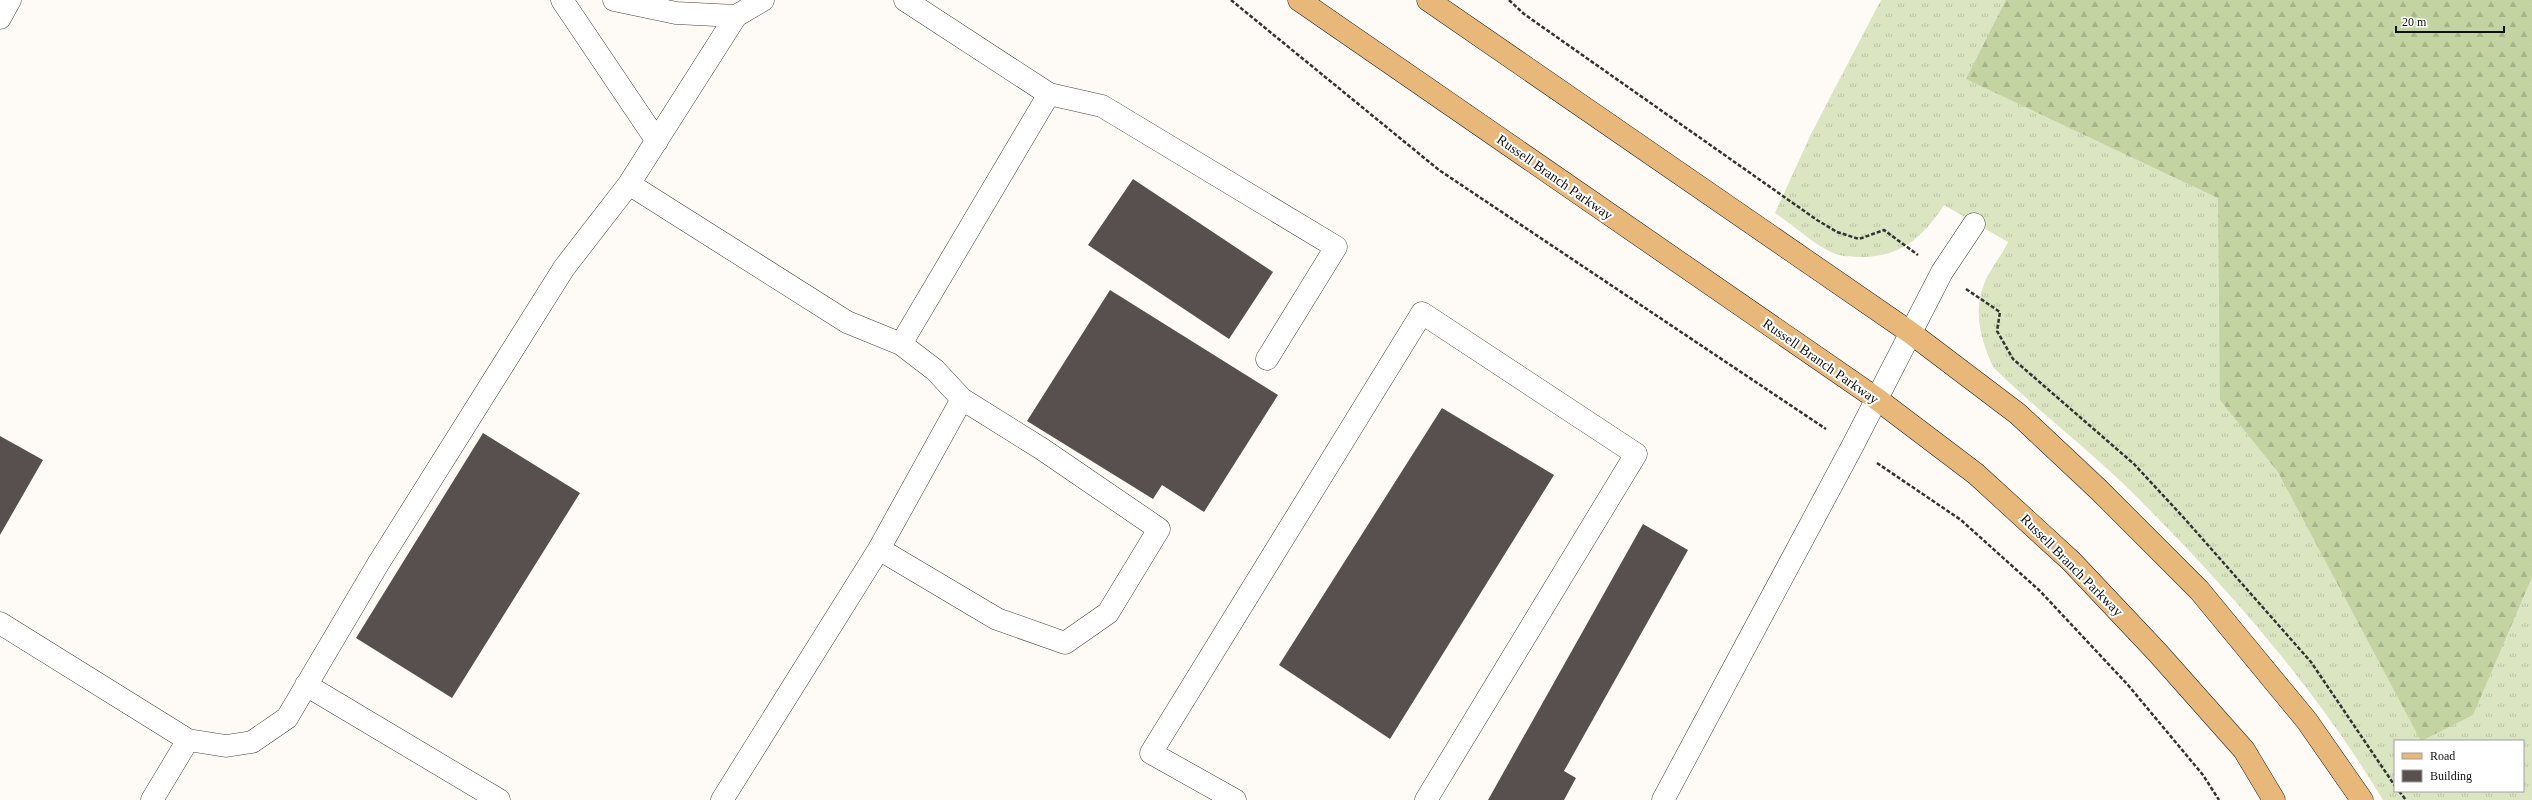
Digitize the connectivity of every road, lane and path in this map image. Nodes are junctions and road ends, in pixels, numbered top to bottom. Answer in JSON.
{"nodes":[{"id":1,"x":10,"y":0,"type":"edge"},
{"id":2,"x":562,"y":0,"type":"edge"},
{"id":3,"x":614,"y":0,"type":"edge"},
{"id":4,"x":763,"y":0,"type":"edge"},
{"id":5,"x":905,"y":0,"type":"edge"},
{"id":6,"x":1231,"y":0,"type":"edge"},
{"id":7,"x":1299,"y":0,"type":"edge"},
{"id":8,"x":1428,"y":0,"type":"edge"},
{"id":9,"x":736,"y":16,"type":"junction"},
{"id":10,"x":0,"y":18,"type":"edge"},
{"id":11,"x":1049,"y":94,"type":"junction"},
{"id":12,"x":657,"y":141,"type":"junction"},
{"id":13,"x":629,"y":184,"type":"junction"},
{"id":14,"x":1974,"y":224,"type":"dead end"},
{"id":15,"x":1911,"y":333,"type":"junction"},
{"id":16,"x":901,"y":344,"type":"junction"},
{"id":17,"x":1267,"y":359,"type":"dead end"},
{"id":18,"x":962,"y":399,"type":"junction"},
{"id":19,"x":1876,"y":399,"type":"junction"},
{"id":20,"x":1852,"y":447,"type":"junction"},
{"id":21,"x":880,"y":549,"type":"junction"},
{"id":22,"x":0,"y":623,"type":"edge"},
{"id":23,"x":306,"y":685,"type":"junction"},
{"id":24,"x":188,"y":740,"type":"junction"},
{"id":25,"x":2400,"y":792,"type":"edge"},
{"id":26,"x":1223,"y":797,"type":"edge"},
{"id":27,"x":152,"y":800,"type":"edge"},
{"id":28,"x":499,"y":800,"type":"edge"},
{"id":29,"x":722,"y":800,"type":"edge"},
{"id":30,"x":1426,"y":800,"type":"edge"},
{"id":31,"x":1663,"y":800,"type":"edge"},
{"id":32,"x":2219,"y":800,"type":"edge"},
{"id":33,"x":2274,"y":800,"type":"edge"},
{"id":34,"x":2362,"y":800,"type":"edge"},
{"id":35,"x":2406,"y":800,"type":"edge"}],
"edges":[{"from":1,"to":10,"type":"street"},
{"from":2,"to":12,"type":"street"},
{"from":3,"to":9,"type":"street"},
{"from":4,"to":9,"type":"street"},
{"from":5,"to":11,"type":"street"},
{"from":6,"to":20,"type":"path"},
{"from":7,"to":19,"type":"main road","name":"Russell Branch Parkway"},
{"from":8,"to":15,"type":"main road"},
{"from":9,"to":12,"type":"street"},
{"from":11,"to":16,"type":"street"},
{"from":11,"to":17,"type":"street"},
{"from":12,"to":13,"type":"street"},
{"from":13,"to":16,"type":"street"},
{"from":13,"to":23,"type":"street"},
{"from":14,"to":15,"type":"street"},
{"from":15,"to":19,"type":"street"},
{"from":15,"to":34,"type":"main road"},
{"from":16,"to":18,"type":"street"},
{"from":18,"to":21,"type":"street"},
{"from":18,"to":21,"type":"street"},
{"from":19,"to":20,"type":"street"},
{"from":19,"to":33,"type":"main road","name":"Russell Branch Parkway"},
{"from":20,"to":31,"type":"street"},
{"from":20,"to":32,"type":"path"},
{"from":21,"to":29,"type":"street"},
{"from":22,"to":24,"type":"street"},
{"from":23,"to":24,"type":"street"},
{"from":23,"to":28,"type":"street"},
{"from":24,"to":27,"type":"street"},
{"from":25,"to":35,"type":"path"},
{"from":26,"to":30,"type":"street"}]}
